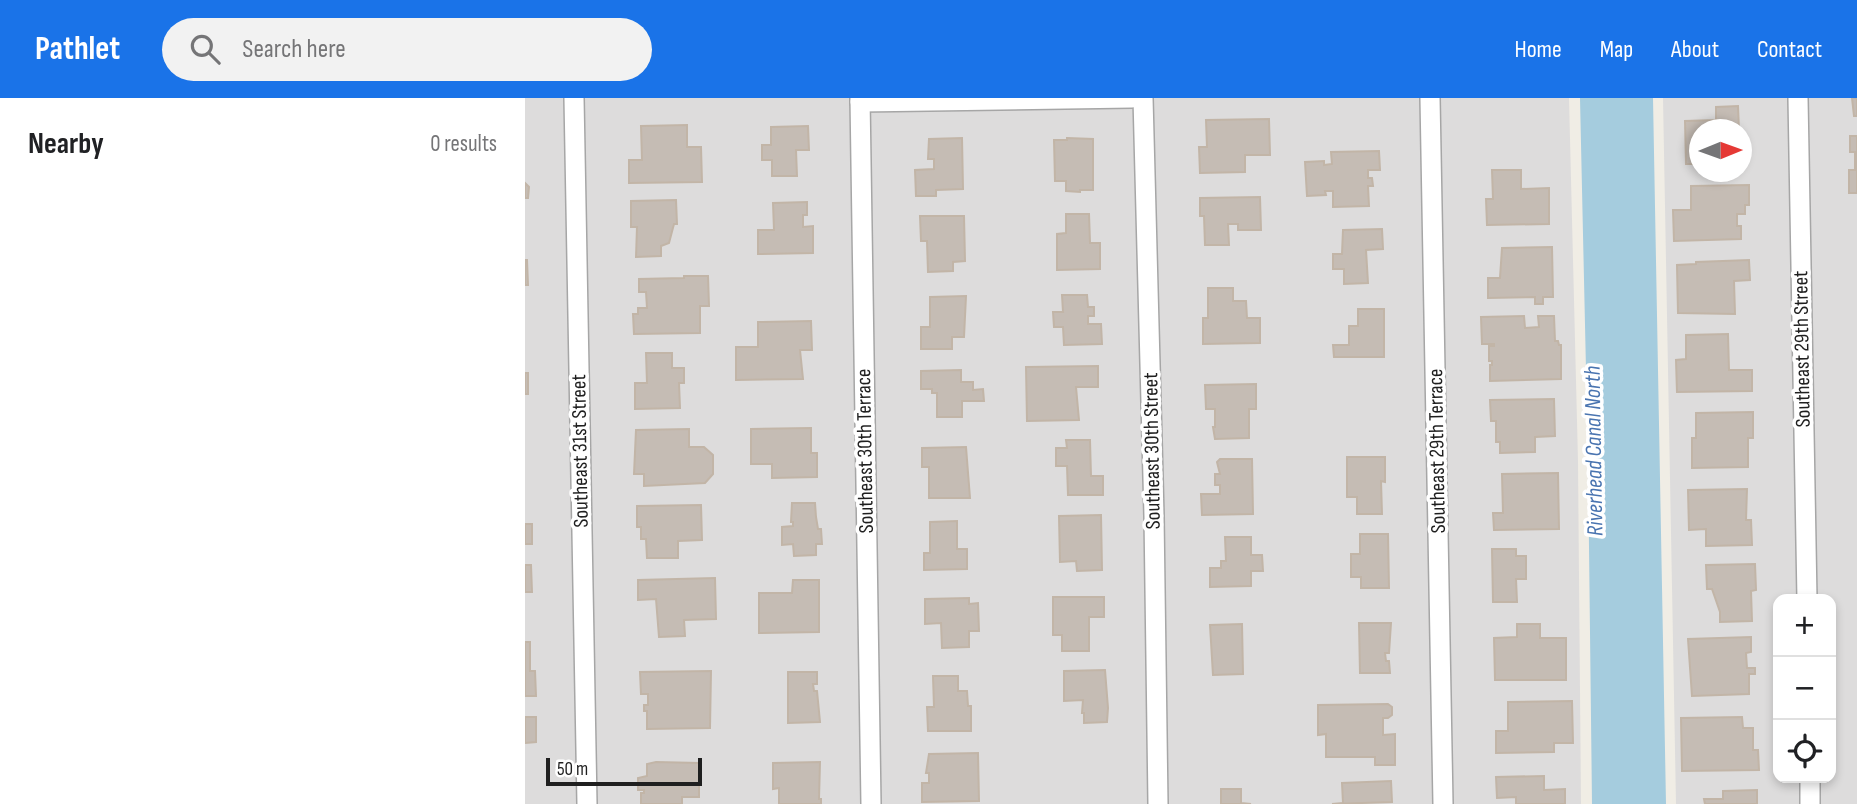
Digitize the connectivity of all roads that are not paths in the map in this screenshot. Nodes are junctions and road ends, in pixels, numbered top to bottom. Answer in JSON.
{"nodes":[{"id":1,"x":574,"y":98,"type":"edge"},
{"id":2,"x":1132,"y":98,"type":"edge"},
{"id":3,"x":1143,"y":98,"type":"edge"},
{"id":4,"x":1430,"y":98,"type":"edge"},
{"id":5,"x":1798,"y":98,"type":"edge"},
{"id":6,"x":860,"y":100,"type":"edge"},
{"id":7,"x":1807,"y":594,"type":"edge"},
{"id":8,"x":1810,"y":783,"type":"edge"},
{"id":9,"x":587,"y":804,"type":"edge"},
{"id":10,"x":871,"y":804,"type":"edge"},
{"id":11,"x":1158,"y":804,"type":"edge"},
{"id":12,"x":1443,"y":804,"type":"edge"},
{"id":13,"x":1810,"y":804,"type":"edge"}],
"edges":[{"from":1,"to":9,"type":"street","name":"Southeast 31st Street"},
{"from":2,"to":6,"type":"street"},
{"from":3,"to":11,"type":"street","name":"Southeast 30th Street"},
{"from":4,"to":12,"type":"street","name":"Southeast 29th Terrace"},
{"from":5,"to":7,"type":"street","name":"Southeast 29th Street"},
{"from":6,"to":10,"type":"street","name":"Southeast 30th Terrace"},
{"from":8,"to":13,"type":"street"}]}
